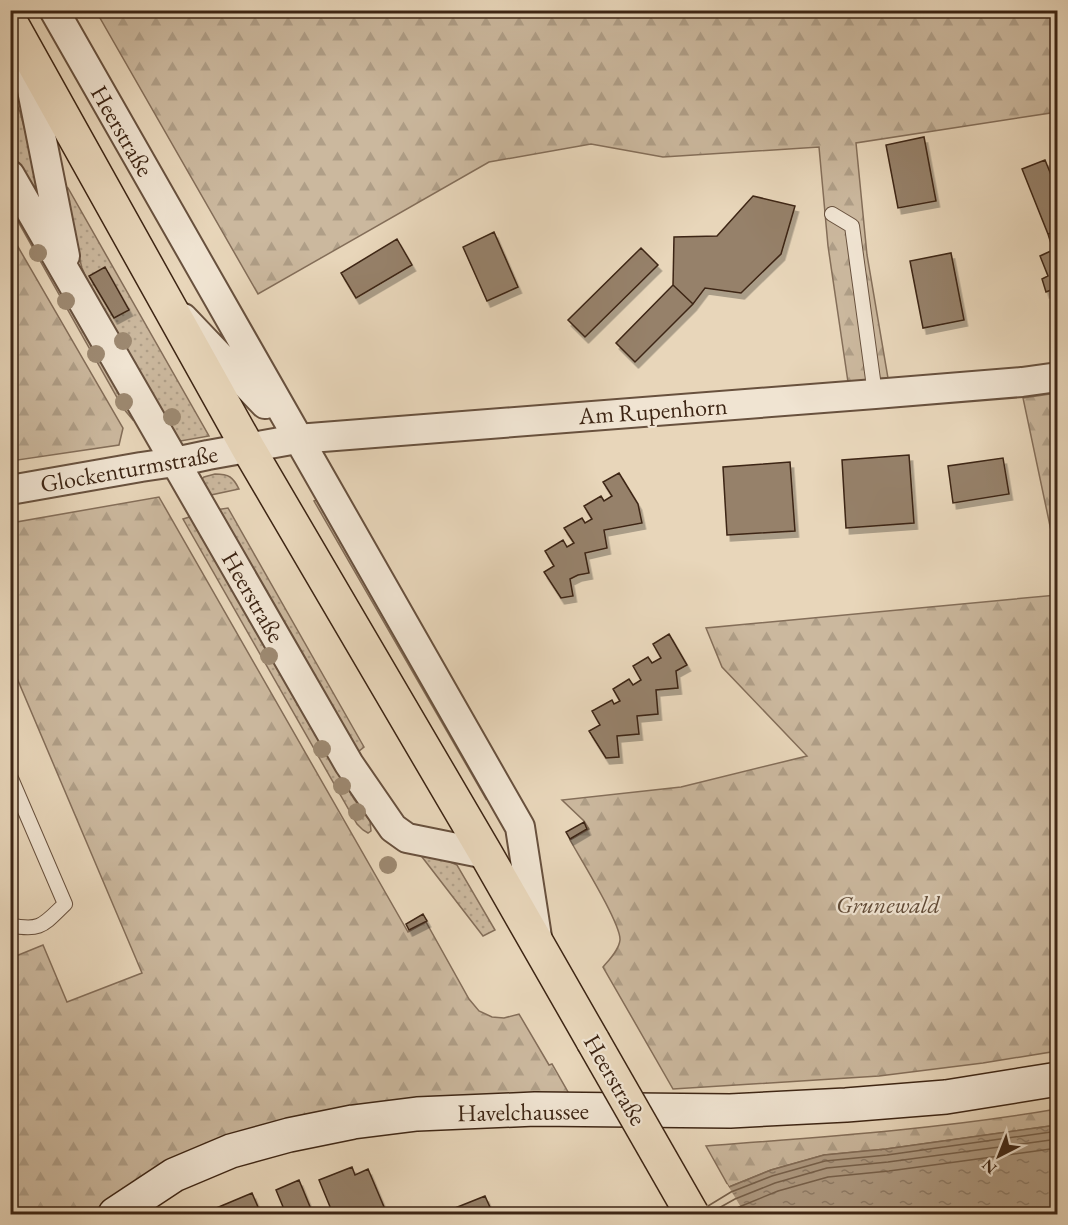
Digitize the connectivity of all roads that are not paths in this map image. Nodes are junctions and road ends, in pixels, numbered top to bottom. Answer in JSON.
{"nodes":[{"id":1,"x":54,"y":10,"type":"edge"},
{"id":2,"x":17,"y":32,"type":"edge"},
{"id":3,"x":10,"y":175,"type":"edge"},
{"id":4,"x":832,"y":214,"type":"dead end"},
{"id":5,"x":69,"y":278,"type":"junction"},
{"id":6,"x":167,"y":300,"type":"junction"},
{"id":7,"x":1058,"y":376,"type":"edge"},
{"id":8,"x":875,"y":394,"type":"junction"},
{"id":9,"x":297,"y":438,"type":"junction"},
{"id":10,"x":248,"y":448,"type":"junction"},
{"id":11,"x":175,"y":462,"type":"junction"},
{"id":12,"x":10,"y":490,"type":"edge"},
{"id":13,"x":10,"y":776,"type":"edge"},
{"id":14,"x":486,"y":854,"type":"junction"},
{"id":15,"x":10,"y":925,"type":"edge"},
{"id":16,"x":538,"y":945,"type":"junction"},
{"id":17,"x":1058,"y":1079,"type":"edge"},
{"id":18,"x":115,"y":1215,"type":"edge"},
{"id":19,"x":692,"y":1215,"type":"edge"}],
"edges":[{"from":1,"to":9,"type":"street","name":"Heerstraße"},
{"from":2,"to":5,"type":"street","name":"Heerstraße"},
{"from":2,"to":6,"type":"main road","name":"Heerstraße"},
{"from":3,"to":5,"type":"street","name":"Heerstraße"},
{"from":4,"to":8,"type":"lane"},
{"from":5,"to":11,"type":"street","name":"Heerstraße"},
{"from":6,"to":9,"type":"street","name":"Heerstraße"},
{"from":6,"to":10,"type":"main road","name":"Heerstraße"},
{"from":7,"to":8,"type":"street","name":"Am Rupenhorn"},
{"from":8,"to":9,"type":"street","name":"Am Rupenhorn"},
{"from":9,"to":10,"type":"street","name":"Am Rupenhorn"},
{"from":9,"to":16,"type":"street","name":"Heerstraße"},
{"from":10,"to":11,"type":"street","name":"Glockenturmstraße"},
{"from":10,"to":14,"type":"main road","name":"Heerstraße"},
{"from":11,"to":12,"type":"street","name":"Glockenturmstraße"},
{"from":11,"to":14,"type":"street","name":"Heerstraße"},
{"from":13,"to":15,"type":"lane"},
{"from":14,"to":16,"type":"main road","name":"Heerstraße"},
{"from":16,"to":19,"type":"main road","name":"Heerstraße","bridge":true},
{"from":17,"to":18,"type":"street","name":"Havelchaussee"}]}
